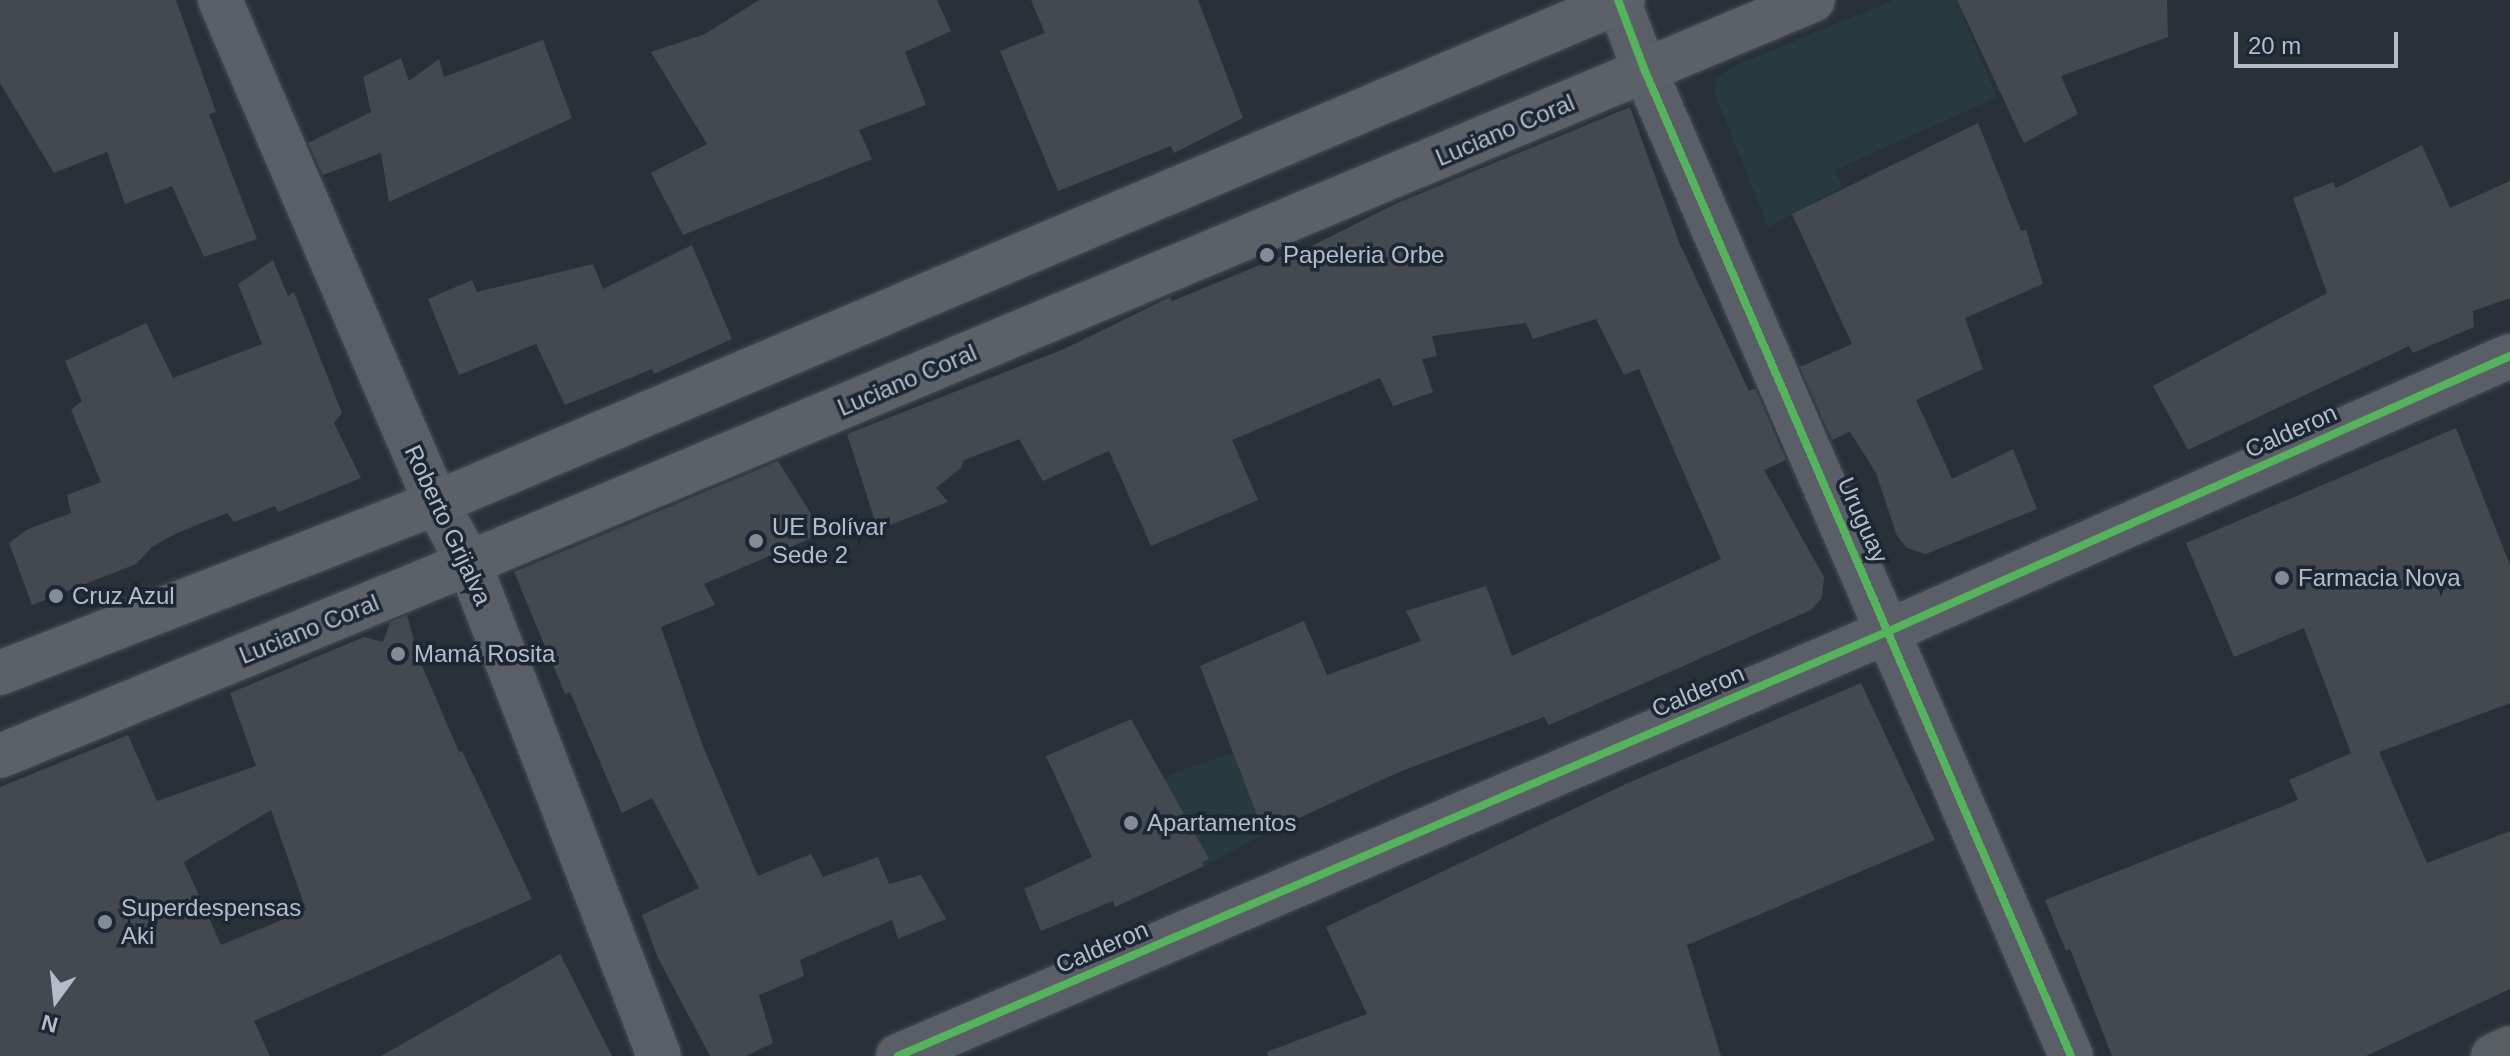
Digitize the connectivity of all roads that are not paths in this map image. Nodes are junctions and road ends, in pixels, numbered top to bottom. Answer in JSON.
{"nodes":[{"id":1,"x":220,"y":0,"type":"edge"},
{"id":2,"x":1813,"y":0,"type":"edge"},
{"id":3,"x":1620,"y":1,"type":"edge"},
{"id":4,"x":1645,"y":71,"type":"junction"},
{"id":5,"x":2510,"y":356,"type":"edge"},
{"id":6,"x":436,"y":503,"type":"junction"},
{"id":7,"x":469,"y":563,"type":"junction"},
{"id":8,"x":1889,"y":631,"type":"junction"},
{"id":9,"x":0,"y":673,"type":"edge"},
{"id":10,"x":0,"y":756,"type":"edge"},
{"id":11,"x":2510,"y":1048,"type":"edge"},
{"id":12,"x":659,"y":1056,"type":"edge"},
{"id":13,"x":898,"y":1056,"type":"edge"},
{"id":14,"x":2071,"y":1056,"type":"edge"},
{"id":15,"x":2493,"y":1056,"type":"edge"}],
"edges":[{"from":1,"to":6,"type":"street","name":"Roberto Grijalva"},
{"from":2,"to":4,"type":"main road","name":"Luciano Coral"},
{"from":3,"to":4,"type":"street","name":"Uruguay"},
{"from":3,"to":6,"type":"main road"},
{"from":4,"to":7,"type":"main road","name":"Luciano Coral"},
{"from":4,"to":8,"type":"street","name":"Uruguay"},
{"from":5,"to":8,"type":"street","name":"Calderon"},
{"from":6,"to":7,"type":"street","name":"Roberto Grijalva"},
{"from":6,"to":9,"type":"main road"},
{"from":7,"to":10,"type":"main road","name":"Luciano Coral"},
{"from":7,"to":12,"type":"street","name":"Roberto Grijalva"},
{"from":8,"to":13,"type":"street","name":"Calderon"},
{"from":8,"to":14,"type":"street","name":"Uruguay"},
{"from":11,"to":15,"type":"street"}]}
